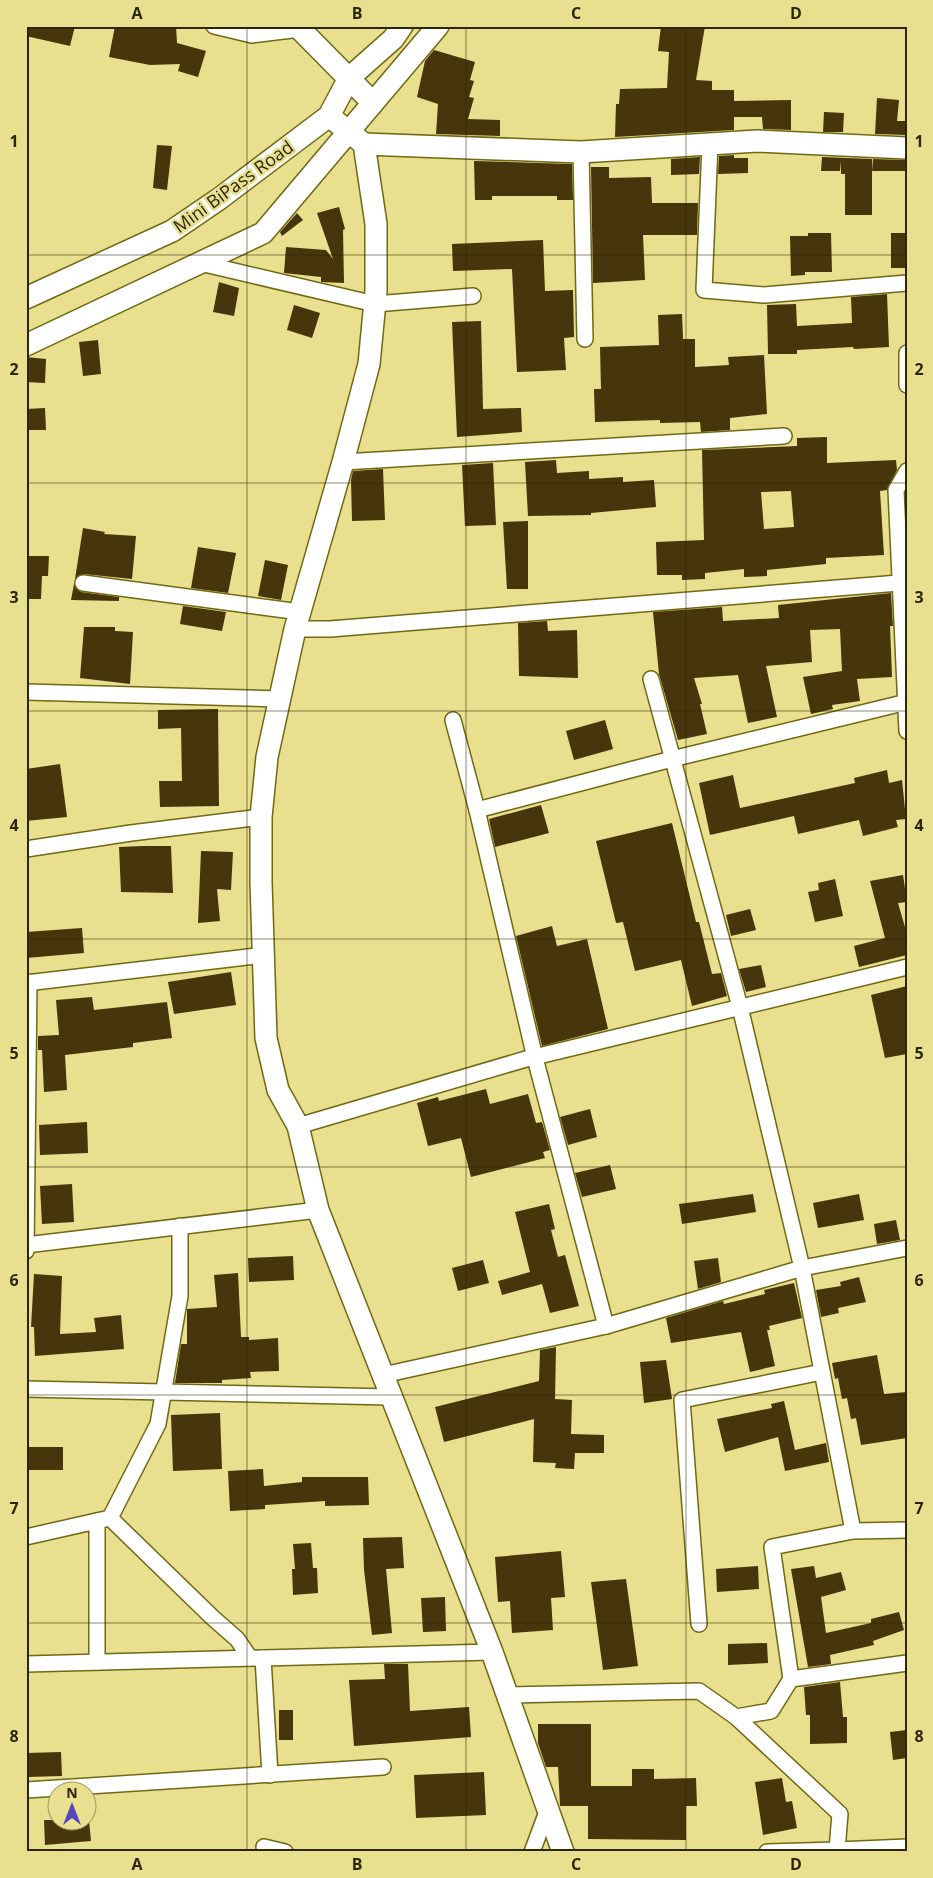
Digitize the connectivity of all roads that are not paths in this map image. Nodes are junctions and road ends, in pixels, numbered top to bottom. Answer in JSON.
{"nodes":[{"id":1,"x":214,"y":26,"type":"edge"},
{"id":2,"x":402,"y":26,"type":"edge"},
{"id":3,"x":438,"y":26,"type":"edge"},
{"id":4,"x":299,"y":28,"type":"edge"},
{"id":5,"x":349,"y":78,"type":"junction"},
{"id":6,"x":372,"y":102,"type":"junction"},
{"id":7,"x":329,"y":116,"type":"junction"},
{"id":8,"x":356,"y":137,"type":"junction"},
{"id":9,"x":710,"y":144,"type":"junction"},
{"id":10,"x":907,"y":148,"type":"edge"},
{"id":11,"x":581,"y":152,"type":"junction"},
{"id":12,"x":200,"y":263,"type":"junction"},
{"id":13,"x":907,"y":283,"type":"edge"},
{"id":14,"x":473,"y":296,"type":"dead end"},
{"id":15,"x":26,"y":298,"type":"edge"},
{"id":16,"x":374,"y":304,"type":"junction"},
{"id":17,"x":585,"y":339,"type":"dead end"},
{"id":18,"x":26,"y":345,"type":"edge"},
{"id":19,"x":907,"y":353,"type":"edge"},
{"id":20,"x":907,"y":385,"type":"edge"},
{"id":21,"x":784,"y":436,"type":"dead end"},
{"id":22,"x":343,"y":462,"type":"junction"},
{"id":23,"x":907,"y":471,"type":"edge"},
{"id":24,"x":83,"y":583,"type":"dead end"},
{"id":25,"x":903,"y":585,"type":"edge"},
{"id":26,"x":298,"y":620,"type":"junction"},
{"id":27,"x":651,"y":679,"type":"dead end"},
{"id":28,"x":26,"y":692,"type":"edge"},
{"id":29,"x":280,"y":699,"type":"junction"},
{"id":30,"x":906,"y":702,"type":"edge"},
{"id":31,"x":454,"y":720,"type":"dead end"},
{"id":32,"x":907,"y":731,"type":"edge"},
{"id":33,"x":672,"y":759,"type":"junction"},
{"id":34,"x":477,"y":810,"type":"junction"},
{"id":35,"x":262,"y":817,"type":"junction"},
{"id":36,"x":26,"y":849,"type":"edge"},
{"id":37,"x":264,"y":955,"type":"junction"},
{"id":38,"x":907,"y":967,"type":"edge"},
{"id":39,"x":28,"y":983,"type":"edge"},
{"id":40,"x":740,"y":1007,"type":"junction"},
{"id":41,"x":535,"y":1058,"type":"junction"},
{"id":42,"x":298,"y":1126,"type":"junction"},
{"id":43,"x":318,"y":1210,"type":"junction"},
{"id":44,"x":180,"y":1226,"type":"junction"},
{"id":45,"x":26,"y":1245,"type":"edge"},
{"id":46,"x":907,"y":1248,"type":"edge"},
{"id":47,"x":26,"y":1251,"type":"edge"},
{"id":48,"x":802,"y":1268,"type":"junction"},
{"id":49,"x":606,"y":1326,"type":"junction"},
{"id":50,"x":822,"y":1372,"type":"junction"},
{"id":51,"x":383,"y":1375,"type":"junction"},
{"id":52,"x":26,"y":1388,"type":"edge"},
{"id":53,"x":164,"y":1391,"type":"junction"},
{"id":54,"x":391,"y":1397,"type":"junction"},
{"id":55,"x":103,"y":1519,"type":"junction"},
{"id":56,"x":907,"y":1530,"type":"edge"},
{"id":57,"x":853,"y":1532,"type":"junction"},
{"id":58,"x":26,"y":1537,"type":"edge"},
{"id":59,"x":699,"y":1624,"type":"dead end"},
{"id":60,"x":492,"y":1652,"type":"junction"},
{"id":61,"x":257,"y":1658,"type":"junction"},
{"id":62,"x":97,"y":1662,"type":"junction"},
{"id":63,"x":907,"y":1663,"type":"edge"},
{"id":64,"x":26,"y":1664,"type":"edge"},
{"id":65,"x":792,"y":1679,"type":"junction"},
{"id":66,"x":507,"y":1696,"type":"junction"},
{"id":67,"x":736,"y":1717,"type":"junction"},
{"id":68,"x":383,"y":1767,"type":"dead end"},
{"id":69,"x":270,"y":1775,"type":"junction"},
{"id":70,"x":26,"y":1790,"type":"edge"},
{"id":71,"x":548,"y":1809,"type":"junction"},
{"id":72,"x":264,"y":1847,"type":"dead end"},
{"id":73,"x":907,"y":1847,"type":"edge"},
{"id":74,"x":837,"y":1850,"type":"junction"},
{"id":75,"x":285,"y":1852,"type":"edge"},
{"id":76,"x":532,"y":1852,"type":"edge"},
{"id":77,"x":564,"y":1852,"type":"edge"},
{"id":78,"x":766,"y":1852,"type":"edge"}],
"edges":[{"from":1,"to":4,"type":"street"},
{"from":2,"to":5,"type":"street","name":"Mini BiPass Road"},
{"from":3,"to":6,"type":"street"},
{"from":4,"to":5,"type":"street"},
{"from":5,"to":6,"type":"street"},
{"from":5,"to":7,"type":"street","name":"Mini BiPass Road"},
{"from":6,"to":8,"type":"street"},
{"from":7,"to":8,"type":"street"},
{"from":7,"to":15,"type":"street","name":"Mini BiPass Road"},
{"from":8,"to":11,"type":"street"},
{"from":8,"to":12,"type":"street"},
{"from":8,"to":16,"type":"street"},
{"from":9,"to":10,"type":"street"},
{"from":9,"to":11,"type":"street"},
{"from":9,"to":13,"type":"street"},
{"from":11,"to":17,"type":"street"},
{"from":12,"to":16,"type":"street"},
{"from":12,"to":18,"type":"street"},
{"from":14,"to":16,"type":"street"},
{"from":16,"to":22,"type":"street"},
{"from":19,"to":20,"type":"street"},
{"from":21,"to":22,"type":"street"},
{"from":22,"to":26,"type":"street"},
{"from":23,"to":25,"type":"street"},
{"from":24,"to":26,"type":"street"},
{"from":25,"to":26,"type":"street"},
{"from":25,"to":30,"type":"street"},
{"from":26,"to":29,"type":"street"},
{"from":27,"to":33,"type":"street"},
{"from":28,"to":29,"type":"street"},
{"from":29,"to":35,"type":"street"},
{"from":30,"to":32,"type":"street"},
{"from":30,"to":33,"type":"street"},
{"from":31,"to":34,"type":"street"},
{"from":33,"to":34,"type":"street"},
{"from":33,"to":40,"type":"street"},
{"from":34,"to":41,"type":"street"},
{"from":35,"to":36,"type":"street"},
{"from":35,"to":37,"type":"street"},
{"from":37,"to":39,"type":"street"},
{"from":37,"to":42,"type":"street"},
{"from":38,"to":40,"type":"street"},
{"from":39,"to":45,"type":"street"},
{"from":40,"to":41,"type":"street"},
{"from":40,"to":48,"type":"street"},
{"from":41,"to":42,"type":"street"},
{"from":41,"to":49,"type":"street"},
{"from":42,"to":43,"type":"street"},
{"from":43,"to":44,"type":"street"},
{"from":43,"to":51,"type":"street"},
{"from":44,"to":45,"type":"street"},
{"from":44,"to":53,"type":"street"},
{"from":45,"to":47,"type":"street"},
{"from":46,"to":48,"type":"street"},
{"from":48,"to":49,"type":"street"},
{"from":48,"to":50,"type":"street"},
{"from":49,"to":51,"type":"street"},
{"from":50,"to":57,"type":"street"},
{"from":50,"to":59,"type":"street"},
{"from":51,"to":54,"type":"street"},
{"from":52,"to":53,"type":"street"},
{"from":53,"to":54,"type":"street"},
{"from":53,"to":55,"type":"street"},
{"from":54,"to":60,"type":"street"},
{"from":55,"to":58,"type":"street"},
{"from":55,"to":61,"type":"street"},
{"from":55,"to":62,"type":"street"},
{"from":56,"to":57,"type":"street"},
{"from":57,"to":65,"type":"street"},
{"from":60,"to":61,"type":"street"},
{"from":60,"to":66,"type":"street"},
{"from":61,"to":62,"type":"street"},
{"from":61,"to":69,"type":"street"},
{"from":62,"to":64,"type":"street"},
{"from":63,"to":65,"type":"street"},
{"from":65,"to":67,"type":"street"},
{"from":66,"to":67,"type":"street"},
{"from":66,"to":71,"type":"street"},
{"from":67,"to":74,"type":"street"},
{"from":68,"to":69,"type":"street"},
{"from":69,"to":70,"type":"street"},
{"from":71,"to":76,"type":"street"},
{"from":71,"to":77,"type":"street"},
{"from":72,"to":75,"type":"street"},
{"from":73,"to":74,"type":"street"},
{"from":74,"to":78,"type":"street"}]}
